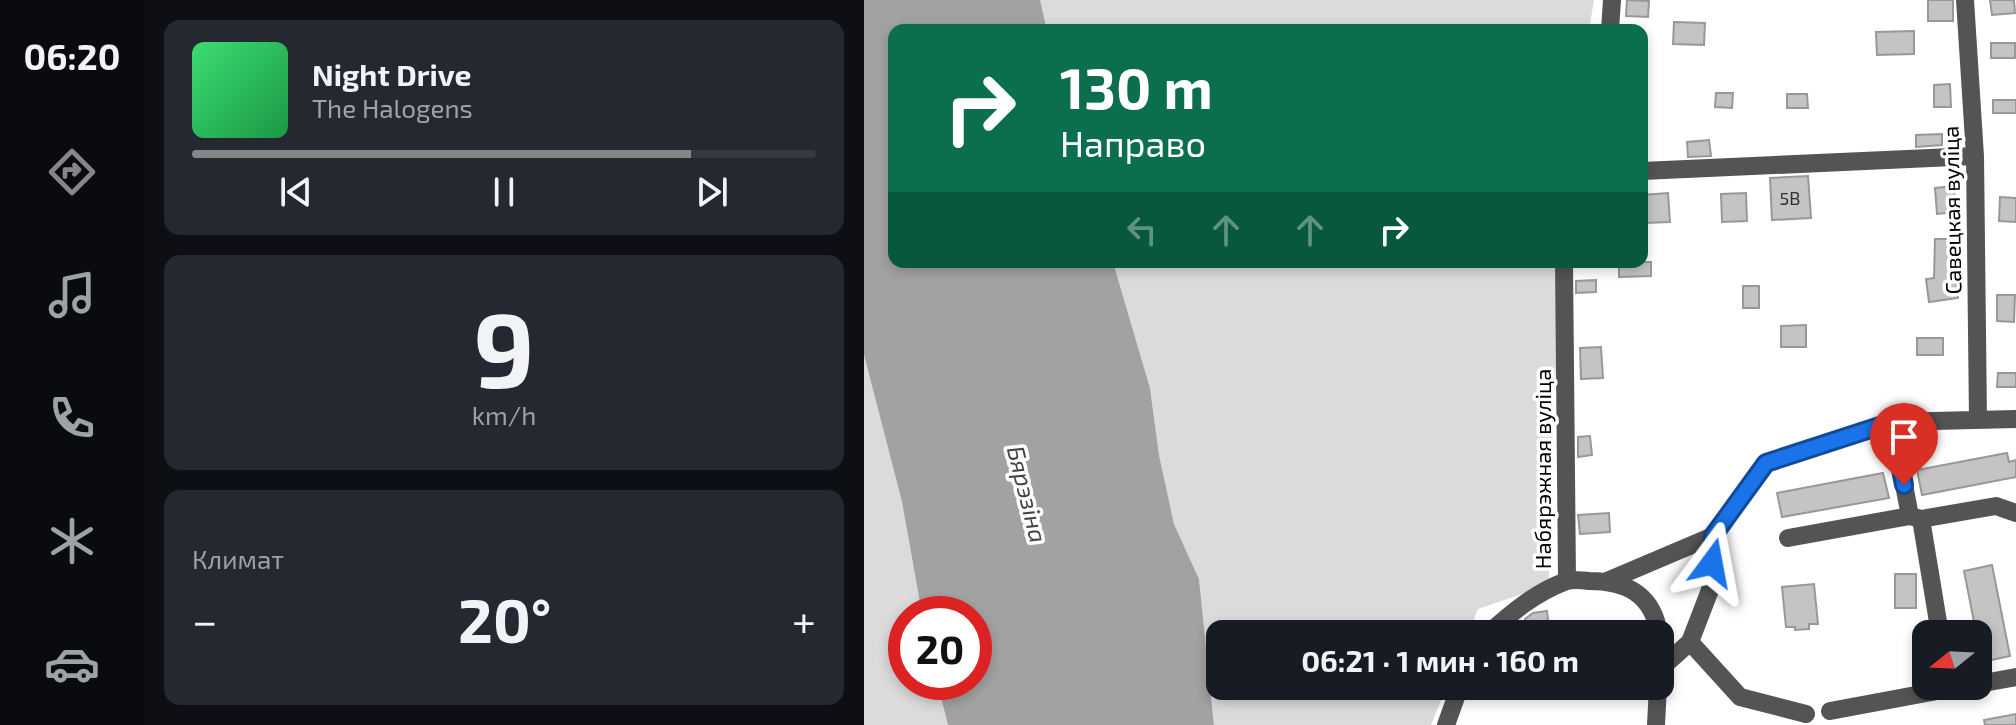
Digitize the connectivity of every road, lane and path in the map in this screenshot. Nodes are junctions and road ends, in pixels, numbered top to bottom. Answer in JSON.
{"nodes":[{"id":1,"x":1612,"y":0,"type":"edge"},
{"id":2,"x":1965,"y":0,"type":"edge"},
{"id":3,"x":1610,"y":24,"type":"edge"},
{"id":4,"x":1975,"y":156,"type":"junction"},
{"id":5,"x":1648,"y":171,"type":"edge"},
{"id":6,"x":1564,"y":268,"type":"edge"},
{"id":7,"x":2016,"y":419,"type":"edge"},
{"id":8,"x":1978,"y":420,"type":"junction"},
{"id":9,"x":1892,"y":422,"type":"junction"},
{"id":10,"x":2016,"y":513,"type":"edge"},
{"id":11,"x":1915,"y":518,"type":"junction"},
{"id":12,"x":1713,"y":536,"type":"junction"},
{"id":13,"x":1788,"y":538,"type":"dead end"},
{"id":14,"x":1642,"y":566,"type":"junction"},
{"id":15,"x":1567,"y":580,"type":"junction"},
{"id":16,"x":1607,"y":581,"type":"junction"},
{"id":17,"x":1640,"y":595,"type":"junction"},
{"id":18,"x":1504,"y":620,"type":"edge"},
{"id":19,"x":1655,"y":620,"type":"edge"},
{"id":20,"x":1937,"y":620,"type":"edge"},
{"id":21,"x":1690,"y":642,"type":"junction"},
{"id":22,"x":1674,"y":656,"type":"edge"},
{"id":23,"x":2016,"y":677,"type":"edge"},
{"id":24,"x":1992,"y":681,"type":"edge"},
{"id":25,"x":1912,"y":695,"type":"edge"},
{"id":26,"x":1455,"y":700,"type":"edge"},
{"id":27,"x":1657,"y":700,"type":"edge"},
{"id":28,"x":1830,"y":711,"type":"dead end"},
{"id":29,"x":1806,"y":714,"type":"dead end"},
{"id":30,"x":1446,"y":725,"type":"edge"},
{"id":31,"x":1656,"y":725,"type":"edge"}],
"edges":[{"from":1,"to":3,"type":"street"},
{"from":2,"to":4,"type":"street","name":"Савецкая вуліца"},
{"from":4,"to":5,"type":"street"},
{"from":4,"to":8,"type":"street","name":"Савецкая вуліца"},
{"from":6,"to":15,"type":"street","name":"Набярэжная вуліца"},
{"from":7,"to":8,"type":"street"},
{"from":8,"to":9,"type":"street"},
{"from":9,"to":11,"type":"street"},
{"from":9,"to":12,"type":"street"},
{"from":10,"to":11,"type":"street"},
{"from":11,"to":13,"type":"street"},
{"from":11,"to":20,"type":"street"},
{"from":12,"to":14,"type":"street"},
{"from":12,"to":21,"type":"street"},
{"from":14,"to":16,"type":"street"},
{"from":14,"to":17,"type":"street"},
{"from":15,"to":16,"type":"street"},
{"from":15,"to":18,"type":"street","name":"Набярэжная вуліца"},
{"from":16,"to":17,"type":"street"},
{"from":17,"to":19,"type":"street"},
{"from":21,"to":22,"type":"street"},
{"from":21,"to":29,"type":"street"},
{"from":23,"to":24,"type":"street"},
{"from":25,"to":28,"type":"street"},
{"from":26,"to":30,"type":"street"},
{"from":27,"to":31,"type":"street"}]}
